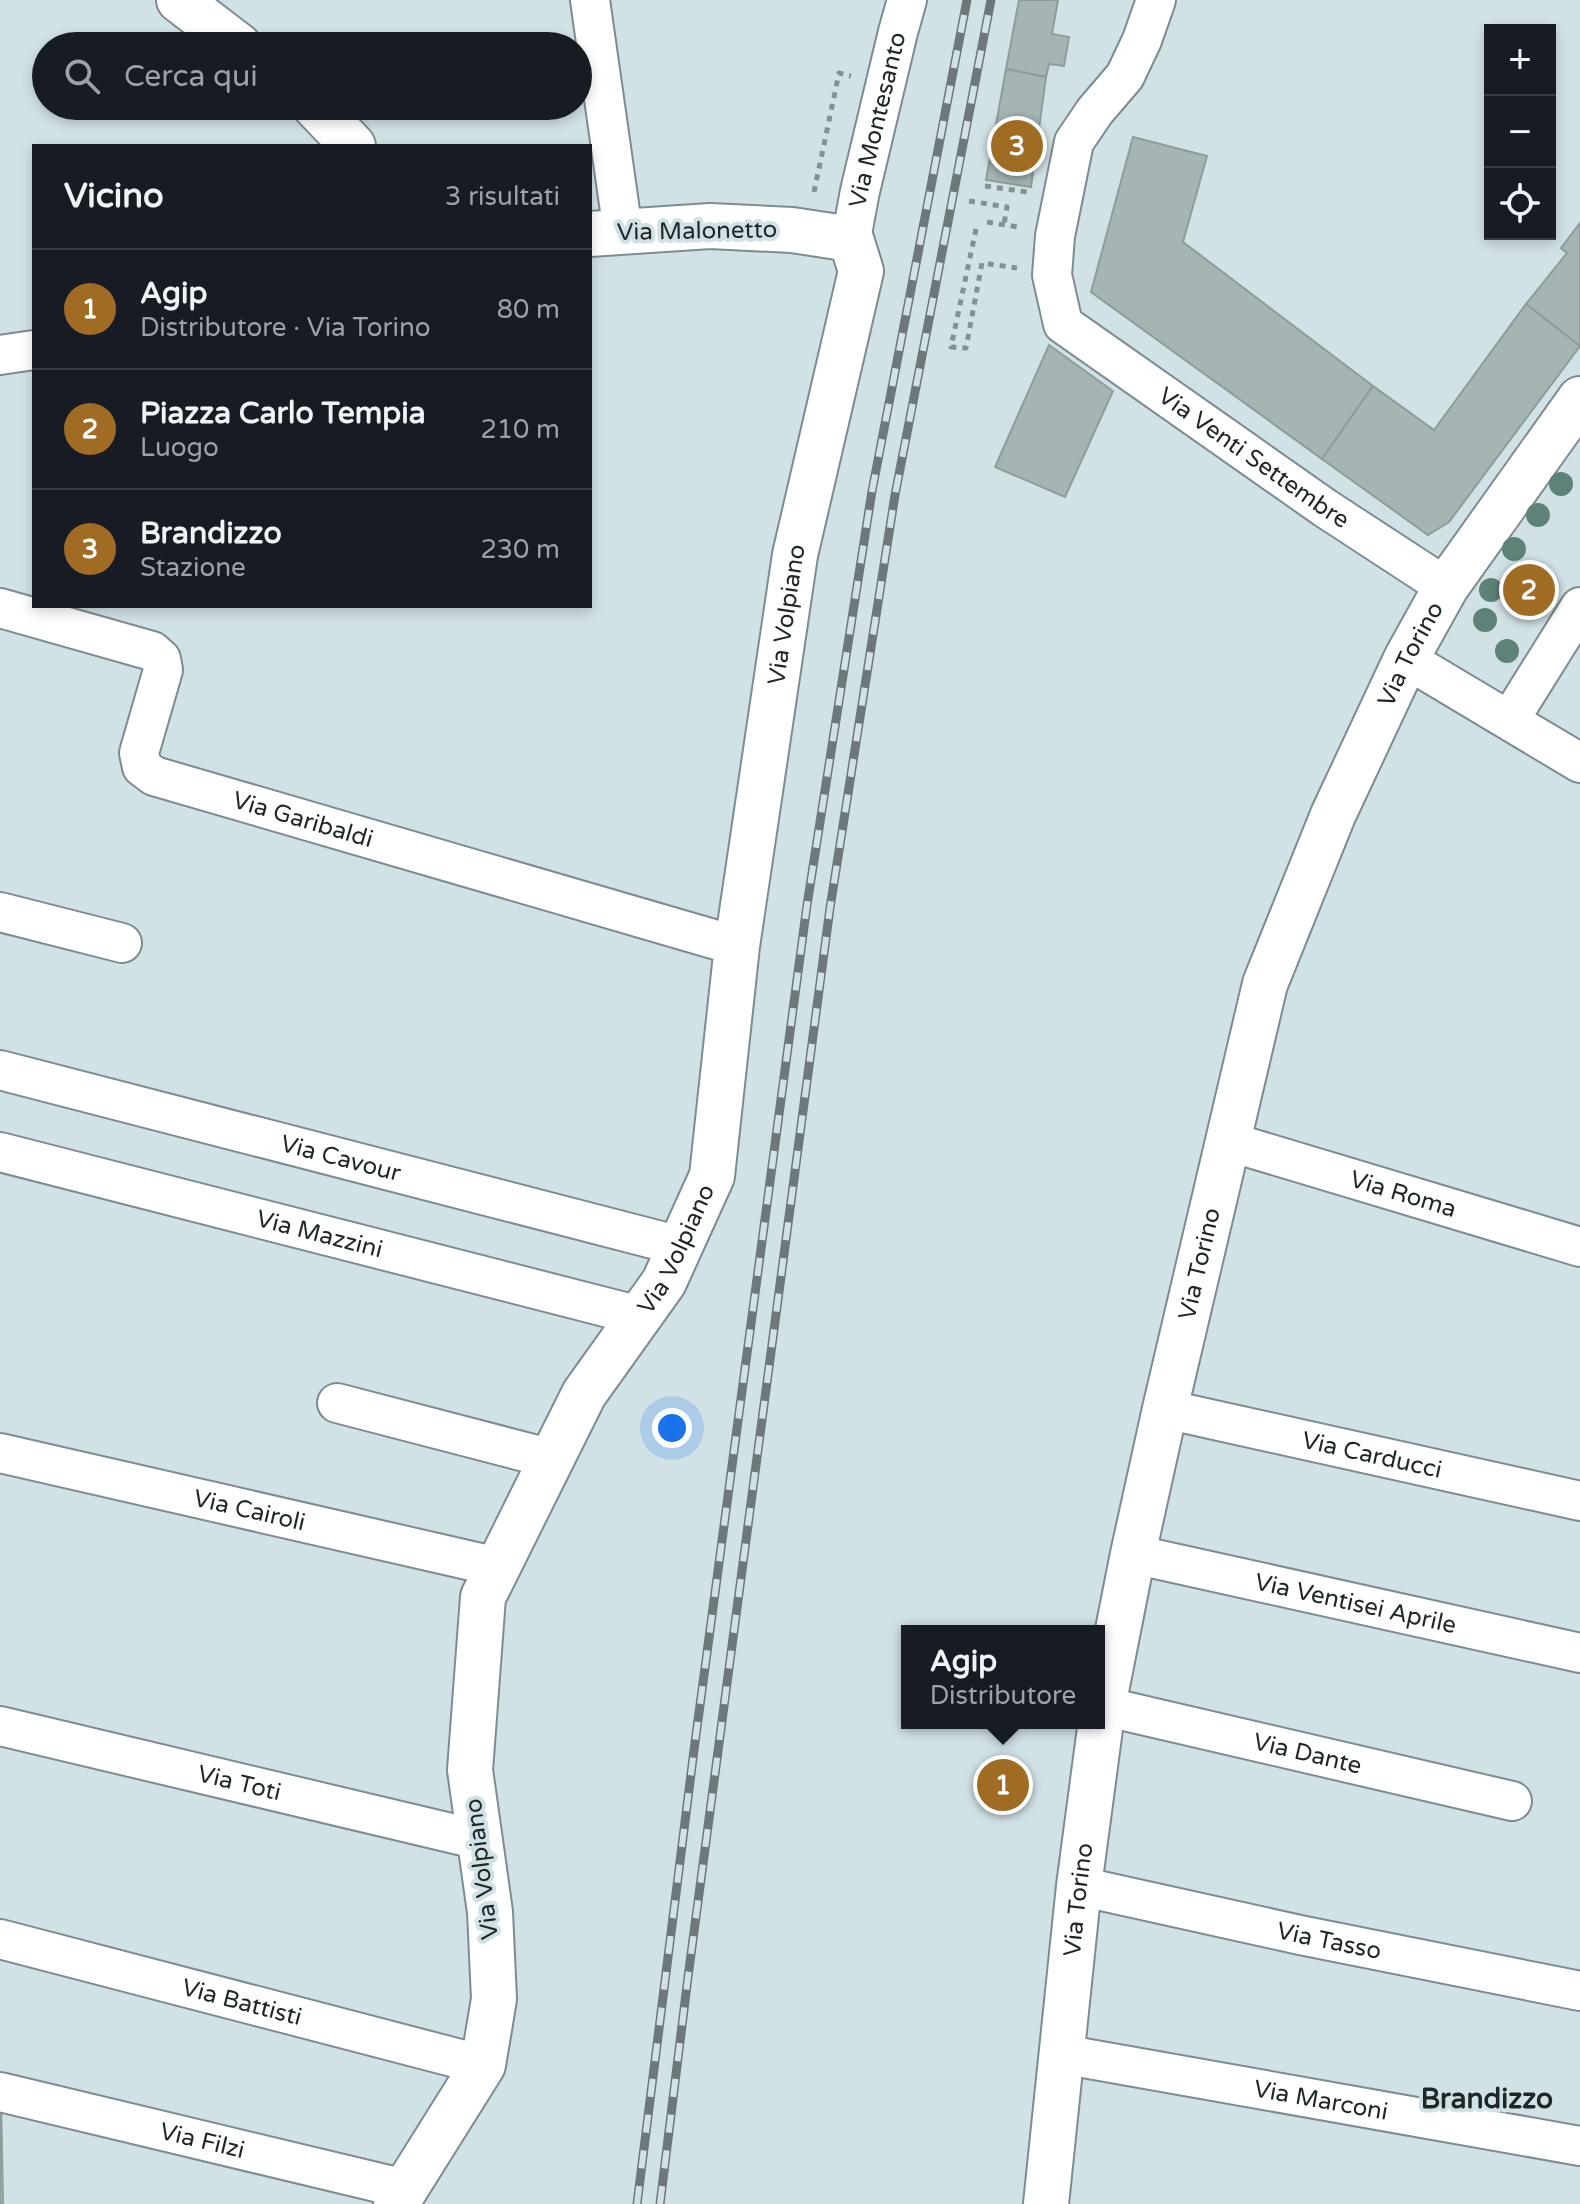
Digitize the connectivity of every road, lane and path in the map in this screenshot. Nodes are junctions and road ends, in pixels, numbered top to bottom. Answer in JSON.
{"nodes":[{"id":1,"x":179,"y":0,"type":"edge"},
{"id":2,"x":590,"y":0,"type":"edge"},
{"id":3,"x":907,"y":0,"type":"edge"},
{"id":4,"x":1156,"y":0,"type":"edge"},
{"id":5,"x":221,"y":32,"type":"edge"},
{"id":6,"x":328,"y":120,"type":"edge"},
{"id":7,"x":351,"y":144,"type":"edge"},
{"id":8,"x":985,"y":186,"type":"dead end"},
{"id":9,"x":1039,"y":194,"type":"dead end"},
{"id":10,"x":969,"y":201,"type":"dead end"},
{"id":11,"x":987,"y":222,"type":"dead end"},
{"id":12,"x":1004,"y":224,"type":"junction"},
{"id":13,"x":1019,"y":227,"type":"dead end"},
{"id":14,"x":976,"y":229,"type":"dead end"},
{"id":15,"x":606,"y":233,"type":"edge"},
{"id":16,"x":851,"y":239,"type":"junction"},
{"id":17,"x":1026,"y":269,"type":"dead end"},
{"id":18,"x":32,"y":350,"type":"edge"},
{"id":19,"x":0,"y":355,"type":"edge"},
{"id":20,"x":1580,"y":399,"type":"edge"},
{"id":21,"x":1446,"y":587,"type":"junction"},
{"id":22,"x":1580,"y":607,"type":"edge"},
{"id":23,"x":0,"y":608,"type":"edge"},
{"id":24,"x":1406,"y":659,"type":"junction"},
{"id":25,"x":1510,"y":719,"type":"junction"},
{"id":26,"x":1580,"y":763,"type":"edge"},
{"id":27,"x":0,"y":912,"type":"edge"},
{"id":28,"x":122,"y":943,"type":"dead end"},
{"id":29,"x":737,"y":946,"type":"junction"},
{"id":30,"x":0,"y":1070,"type":"edge"},
{"id":31,"x":1227,"y":1141,"type":"junction"},
{"id":32,"x":0,"y":1152,"type":"edge"},
{"id":33,"x":680,"y":1246,"type":"junction"},
{"id":34,"x":1580,"y":1247,"type":"edge"},
{"id":35,"x":640,"y":1316,"type":"junction"},
{"id":36,"x":337,"y":1403,"type":"dead end"},
{"id":37,"x":1165,"y":1409,"type":"junction"},
{"id":38,"x":0,"y":1453,"type":"edge"},
{"id":39,"x":552,"y":1459,"type":"junction"},
{"id":40,"x":1580,"y":1501,"type":"edge"},
{"id":41,"x":1133,"y":1554,"type":"junction"},
{"id":42,"x":498,"y":1567,"type":"junction"},
{"id":43,"x":1580,"y":1653,"type":"edge"},
{"id":44,"x":1105,"y":1696,"type":"edge"},
{"id":45,"x":1105,"y":1706,"type":"edge"},
{"id":46,"x":0,"y":1726,"type":"edge"},
{"id":47,"x":1100,"y":1729,"type":"edge"},
{"id":48,"x":1512,"y":1801,"type":"dead end"},
{"id":49,"x":480,"y":1840,"type":"junction"},
{"id":50,"x":1079,"y":1886,"type":"junction"},
{"id":51,"x":0,"y":1939,"type":"edge"},
{"id":52,"x":1580,"y":1991,"type":"edge"},
{"id":53,"x":1061,"y":2054,"type":"junction"},
{"id":54,"x":483,"y":2065,"type":"junction"},
{"id":55,"x":0,"y":2092,"type":"edge"},
{"id":56,"x":1580,"y":2146,"type":"edge"},
{"id":57,"x":400,"y":2197,"type":"edge"},
{"id":58,"x":1046,"y":2204,"type":"edge"}],
"edges":[{"from":1,"to":5,"type":"street"},
{"from":2,"to":15,"type":"street"},
{"from":3,"to":16,"type":"street","name":"Via Montesanto"},
{"from":4,"to":21,"type":"street","name":"Via Venti Settembre"},
{"from":6,"to":7,"type":"street"},
{"from":8,"to":9,"type":"path"},
{"from":10,"to":12,"type":"path"},
{"from":11,"to":12,"type":"path"},
{"from":12,"to":13,"type":"path"},
{"from":14,"to":17,"type":"path"},
{"from":15,"to":16,"type":"street","name":"Via Malonetto"},
{"from":16,"to":29,"type":"street","name":"Via Volpiano"},
{"from":18,"to":19,"type":"street"},
{"from":20,"to":21,"type":"street","name":"Via Torino"},
{"from":21,"to":24,"type":"street","name":"Via Torino"},
{"from":22,"to":25,"type":"street"},
{"from":23,"to":29,"type":"street","name":"Via Garibaldi"},
{"from":24,"to":25,"type":"street"},
{"from":24,"to":31,"type":"street","name":"Via Torino"},
{"from":25,"to":26,"type":"street"},
{"from":27,"to":28,"type":"street"},
{"from":29,"to":33,"type":"street","name":"Via Volpiano"},
{"from":30,"to":33,"type":"street","name":"Via Cavour"},
{"from":31,"to":34,"type":"street","name":"Via Roma"},
{"from":31,"to":37,"type":"street","name":"Via Torino"},
{"from":32,"to":35,"type":"street","name":"Via Mazzini"},
{"from":33,"to":35,"type":"street","name":"Via Volpiano"},
{"from":35,"to":39,"type":"street","name":"Via Volpiano"},
{"from":36,"to":39,"type":"street"},
{"from":37,"to":40,"type":"street","name":"Via Carducci"},
{"from":37,"to":41,"type":"street","name":"Via Torino"},
{"from":38,"to":42,"type":"street","name":"Via Cairoli"},
{"from":39,"to":42,"type":"street","name":"Via Volpiano"},
{"from":41,"to":43,"type":"street","name":"Via Ventisei Aprile"},
{"from":41,"to":44,"type":"street","name":"Via Torino"},
{"from":42,"to":49,"type":"street","name":"Via Volpiano"},
{"from":45,"to":48,"type":"street","name":"Via Dante"},
{"from":46,"to":49,"type":"street","name":"Via Toti"},
{"from":47,"to":50,"type":"street","name":"Via Torino"},
{"from":49,"to":54,"type":"street","name":"Via Volpiano"},
{"from":50,"to":52,"type":"street","name":"Via Tasso"},
{"from":50,"to":53,"type":"street","name":"Via Torino"},
{"from":51,"to":54,"type":"street","name":"Via Battisti"},
{"from":53,"to":56,"type":"street","name":"Via Marconi"},
{"from":53,"to":58,"type":"street","name":"Via Torino"},
{"from":54,"to":57,"type":"street","name":"Via Volpiano"},
{"from":55,"to":57,"type":"street","name":"Via Filzi"}]}
